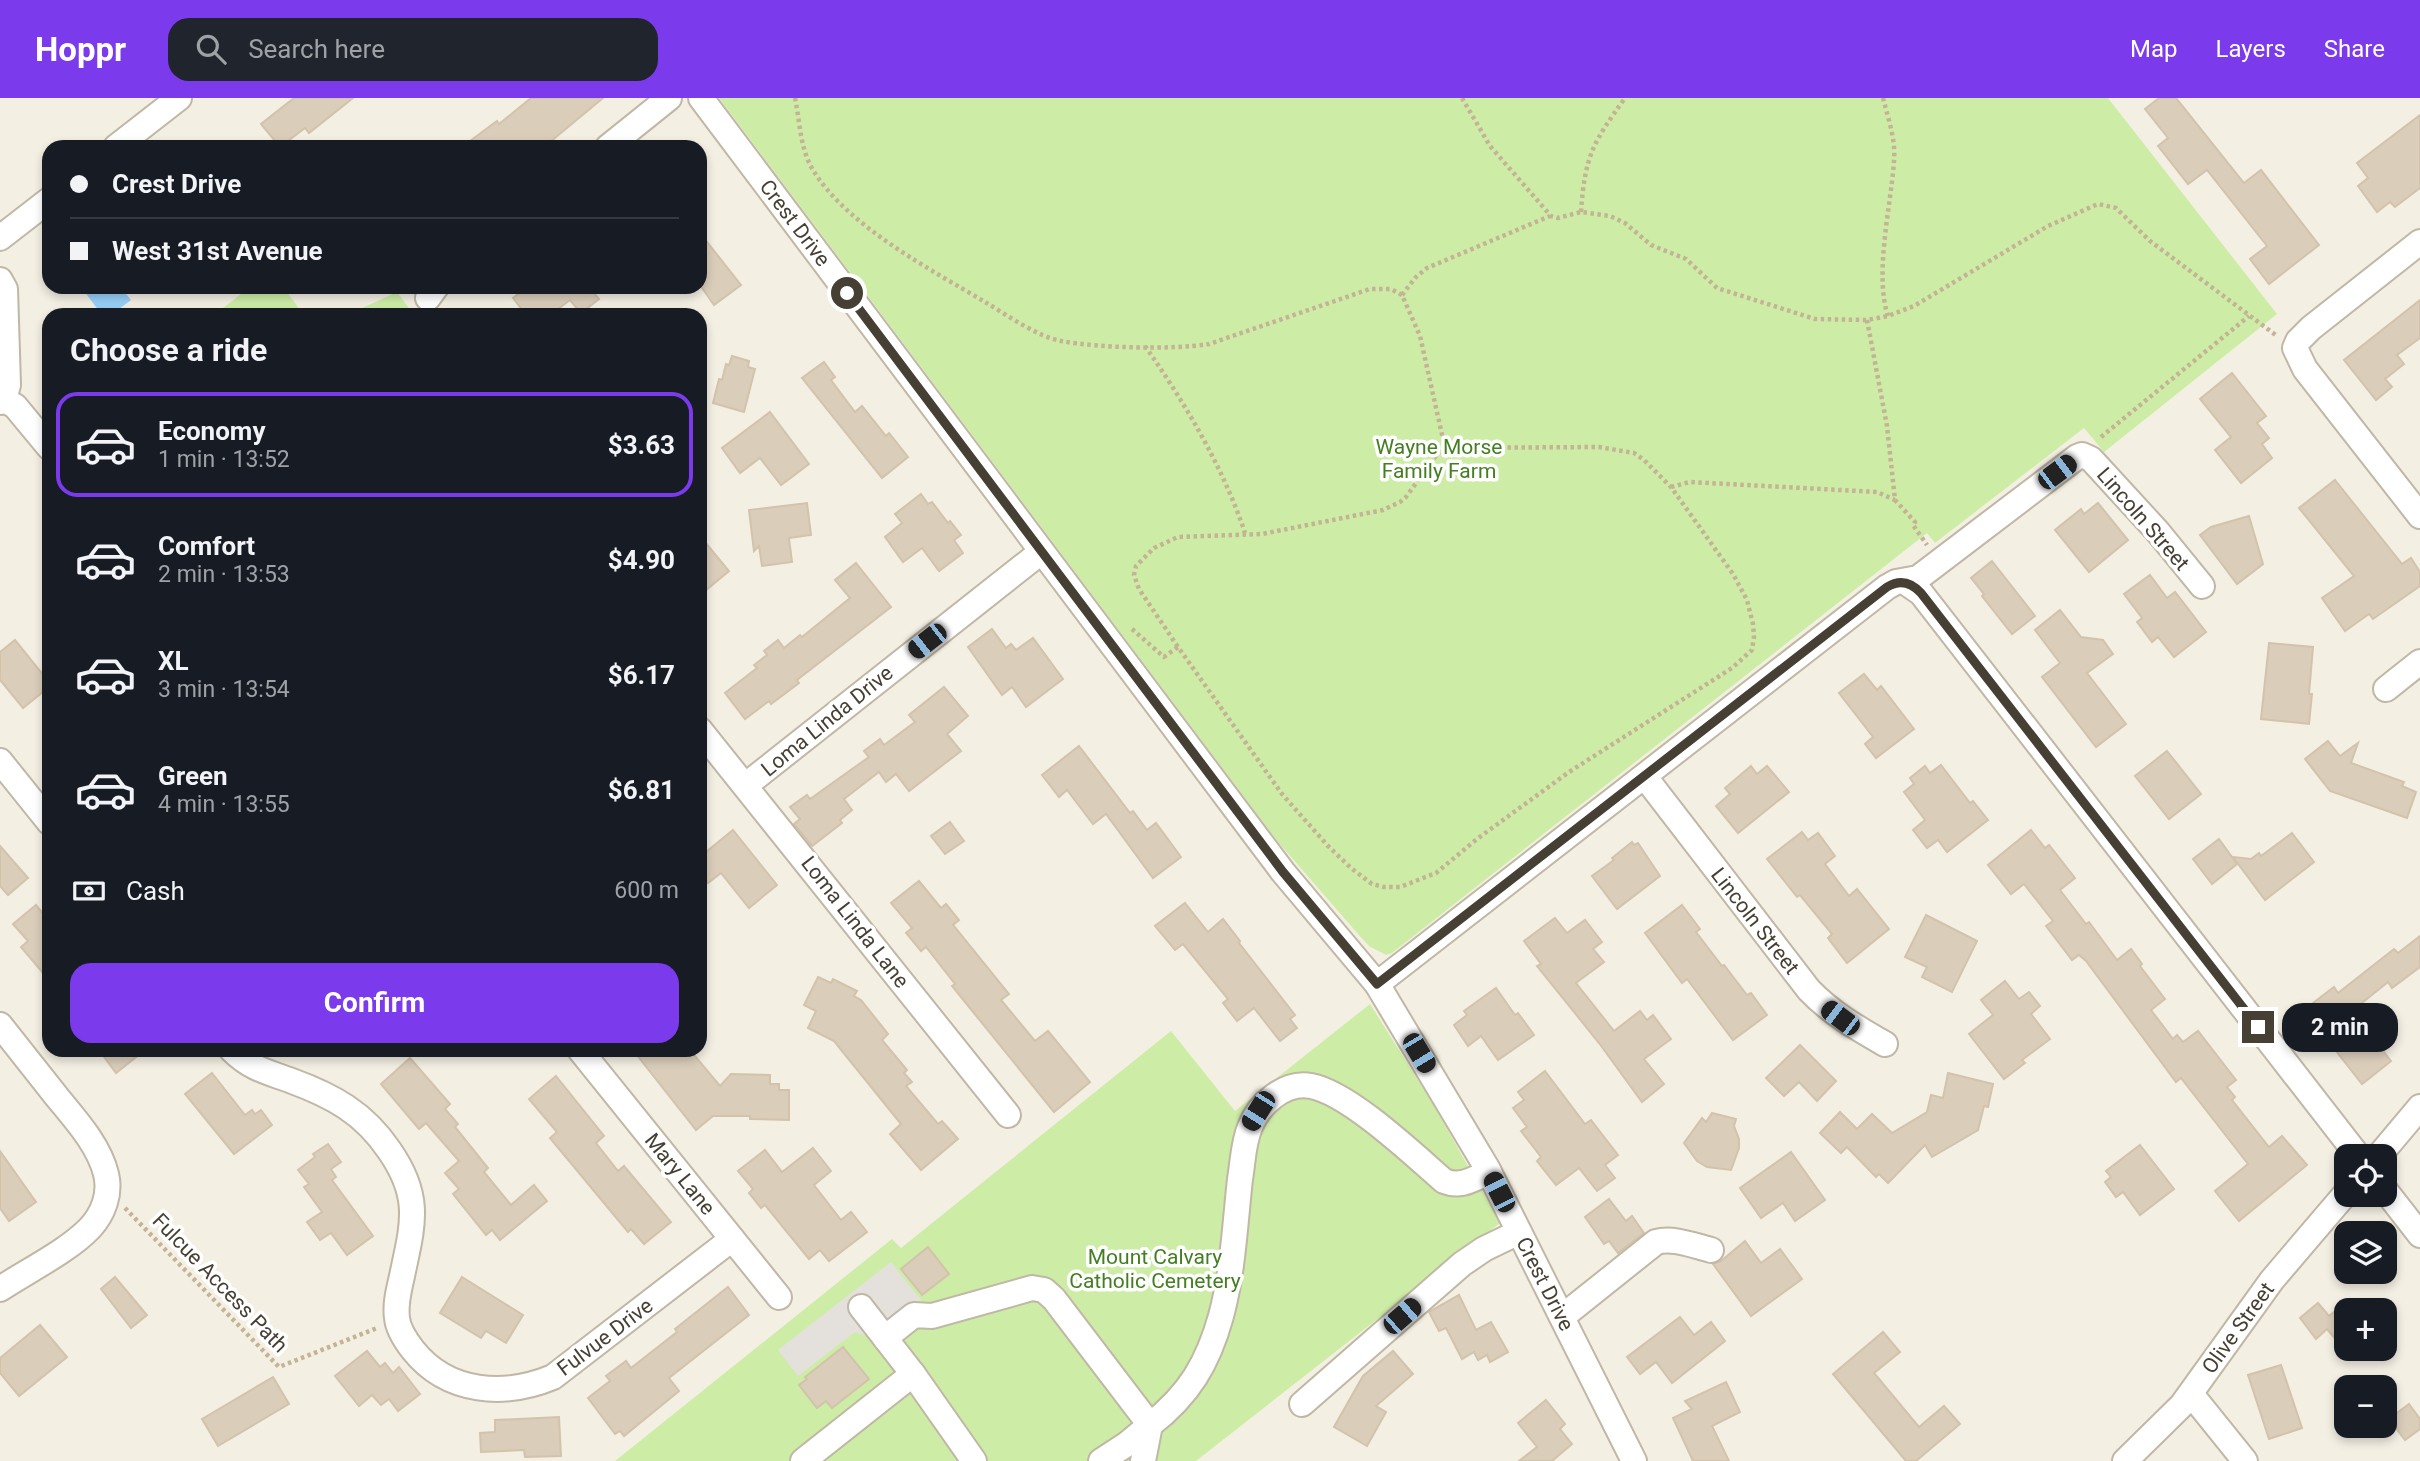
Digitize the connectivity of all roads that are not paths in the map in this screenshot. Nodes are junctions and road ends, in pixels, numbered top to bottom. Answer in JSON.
{"nodes":[{"id":1,"x":179,"y":98,"type":"edge"},
{"id":2,"x":669,"y":98,"type":"edge"},
{"id":3,"x":701,"y":98,"type":"edge"},
{"id":4,"x":125,"y":140,"type":"edge"},
{"id":5,"x":617,"y":140,"type":"edge"},
{"id":6,"x":42,"y":205,"type":"edge"},
{"id":7,"x":0,"y":238,"type":"edge"},
{"id":8,"x":2420,"y":242,"type":"edge"},
{"id":9,"x":0,"y":280,"type":"edge"},
{"id":10,"x":2,"y":401,"type":"edge"},
{"id":11,"x":42,"y":439,"type":"edge"},
{"id":12,"x":2420,"y":516,"type":"edge"},
{"id":13,"x":1041,"y":552,"type":"junction"},
{"id":14,"x":1905,"y":582,"type":"junction"},
{"id":15,"x":2202,"y":586,"type":"dead end"},
{"id":16,"x":2420,"y":662,"type":"edge"},
{"id":17,"x":2386,"y":689,"type":"dead end"},
{"id":18,"x":707,"y":738,"type":"edge"},
{"id":19,"x":0,"y":761,"type":"edge"},
{"id":20,"x":1644,"y":777,"type":"junction"},
{"id":21,"x":746,"y":785,"type":"junction"},
{"id":22,"x":42,"y":813,"type":"edge"},
{"id":23,"x":1377,"y":984,"type":"junction"},
{"id":24,"x":0,"y":1025,"type":"edge"},
{"id":25,"x":1885,"y":1044,"type":"dead end"},
{"id":26,"x":240,"y":1057,"type":"edge"},
{"id":27,"x":586,"y":1057,"type":"edge"},
{"id":28,"x":2420,"y":1107,"type":"edge"},
{"id":29,"x":1008,"y":1115,"type":"dead end"},
{"id":30,"x":2349,"y":1144,"type":"edge"},
{"id":31,"x":2389,"y":1144,"type":"edge"},
{"id":32,"x":1489,"y":1172,"type":"junction"},
{"id":33,"x":2397,"y":1205,"type":"edge"},
{"id":34,"x":2334,"y":1207,"type":"edge"},
{"id":35,"x":1519,"y":1232,"type":"junction"},
{"id":36,"x":2420,"y":1235,"type":"edge"},
{"id":37,"x":732,"y":1239,"type":"junction"},
{"id":38,"x":1711,"y":1250,"type":"dead end"},
{"id":39,"x":0,"y":1289,"type":"edge"},
{"id":40,"x":779,"y":1297,"type":"dead end"},
{"id":41,"x":861,"y":1307,"type":"dead end"},
{"id":42,"x":1562,"y":1317,"type":"junction"},
{"id":43,"x":885,"y":1338,"type":"junction"},
{"id":44,"x":913,"y":1374,"type":"junction"},
{"id":45,"x":2191,"y":1394,"type":"junction"},
{"id":46,"x":1302,"y":1404,"type":"dead end"},
{"id":47,"x":1150,"y":1425,"type":"junction"},
{"id":48,"x":803,"y":1461,"type":"edge"},
{"id":49,"x":974,"y":1461,"type":"edge"},
{"id":50,"x":1101,"y":1461,"type":"edge"},
{"id":51,"x":1143,"y":1461,"type":"edge"},
{"id":52,"x":1634,"y":1461,"type":"edge"},
{"id":53,"x":2125,"y":1461,"type":"edge"},
{"id":54,"x":2245,"y":1461,"type":"edge"}],
"edges":[{"from":1,"to":4,"type":"street"},
{"from":2,"to":5,"type":"street"},
{"from":3,"to":13,"type":"street","name":"Crest Drive"},
{"from":6,"to":7,"type":"street"},
{"from":8,"to":12,"type":"street"},
{"from":9,"to":10,"type":"street"},
{"from":10,"to":11,"type":"street"},
{"from":13,"to":21,"type":"street","name":"Loma Linda Drive"},
{"from":13,"to":23,"type":"street","name":"Crest Drive"},
{"from":14,"to":15,"type":"street","name":"Lincoln Street"},
{"from":14,"to":20,"type":"street","name":"Lincoln Street"},
{"from":14,"to":30,"type":"street"},
{"from":16,"to":17,"type":"street"},
{"from":18,"to":21,"type":"street","name":"Loma Linda Lane"},
{"from":19,"to":22,"type":"street"},
{"from":20,"to":23,"type":"street","name":"Lincoln Street"},
{"from":20,"to":25,"type":"street","name":"Lincoln Street"},
{"from":21,"to":29,"type":"street","name":"Loma Linda Lane"},
{"from":23,"to":32,"type":"street","name":"Crest Drive"},
{"from":24,"to":39,"type":"street"},
{"from":26,"to":37,"type":"street","name":"Fulvue Drive"},
{"from":27,"to":37,"type":"street","name":"Mary Lane"},
{"from":28,"to":31,"type":"street"},
{"from":32,"to":35,"type":"street","name":"Crest Drive"},
{"from":32,"to":47,"type":"street"},
{"from":33,"to":36,"type":"street"},
{"from":34,"to":45,"type":"street","name":"Olive Street"},
{"from":35,"to":42,"type":"street","name":"Crest Drive"},
{"from":35,"to":46,"type":"street"},
{"from":37,"to":40,"type":"street","name":"Mary Lane"},
{"from":38,"to":42,"type":"street"},
{"from":41,"to":43,"type":"street"},
{"from":42,"to":52,"type":"street","name":"Crest Drive"},
{"from":43,"to":44,"type":"street"},
{"from":43,"to":47,"type":"street"},
{"from":44,"to":48,"type":"street"},
{"from":44,"to":49,"type":"street"},
{"from":45,"to":53,"type":"street","name":"Olive Street"},
{"from":45,"to":54,"type":"street"},
{"from":47,"to":50,"type":"street"},
{"from":47,"to":51,"type":"street"}]}
